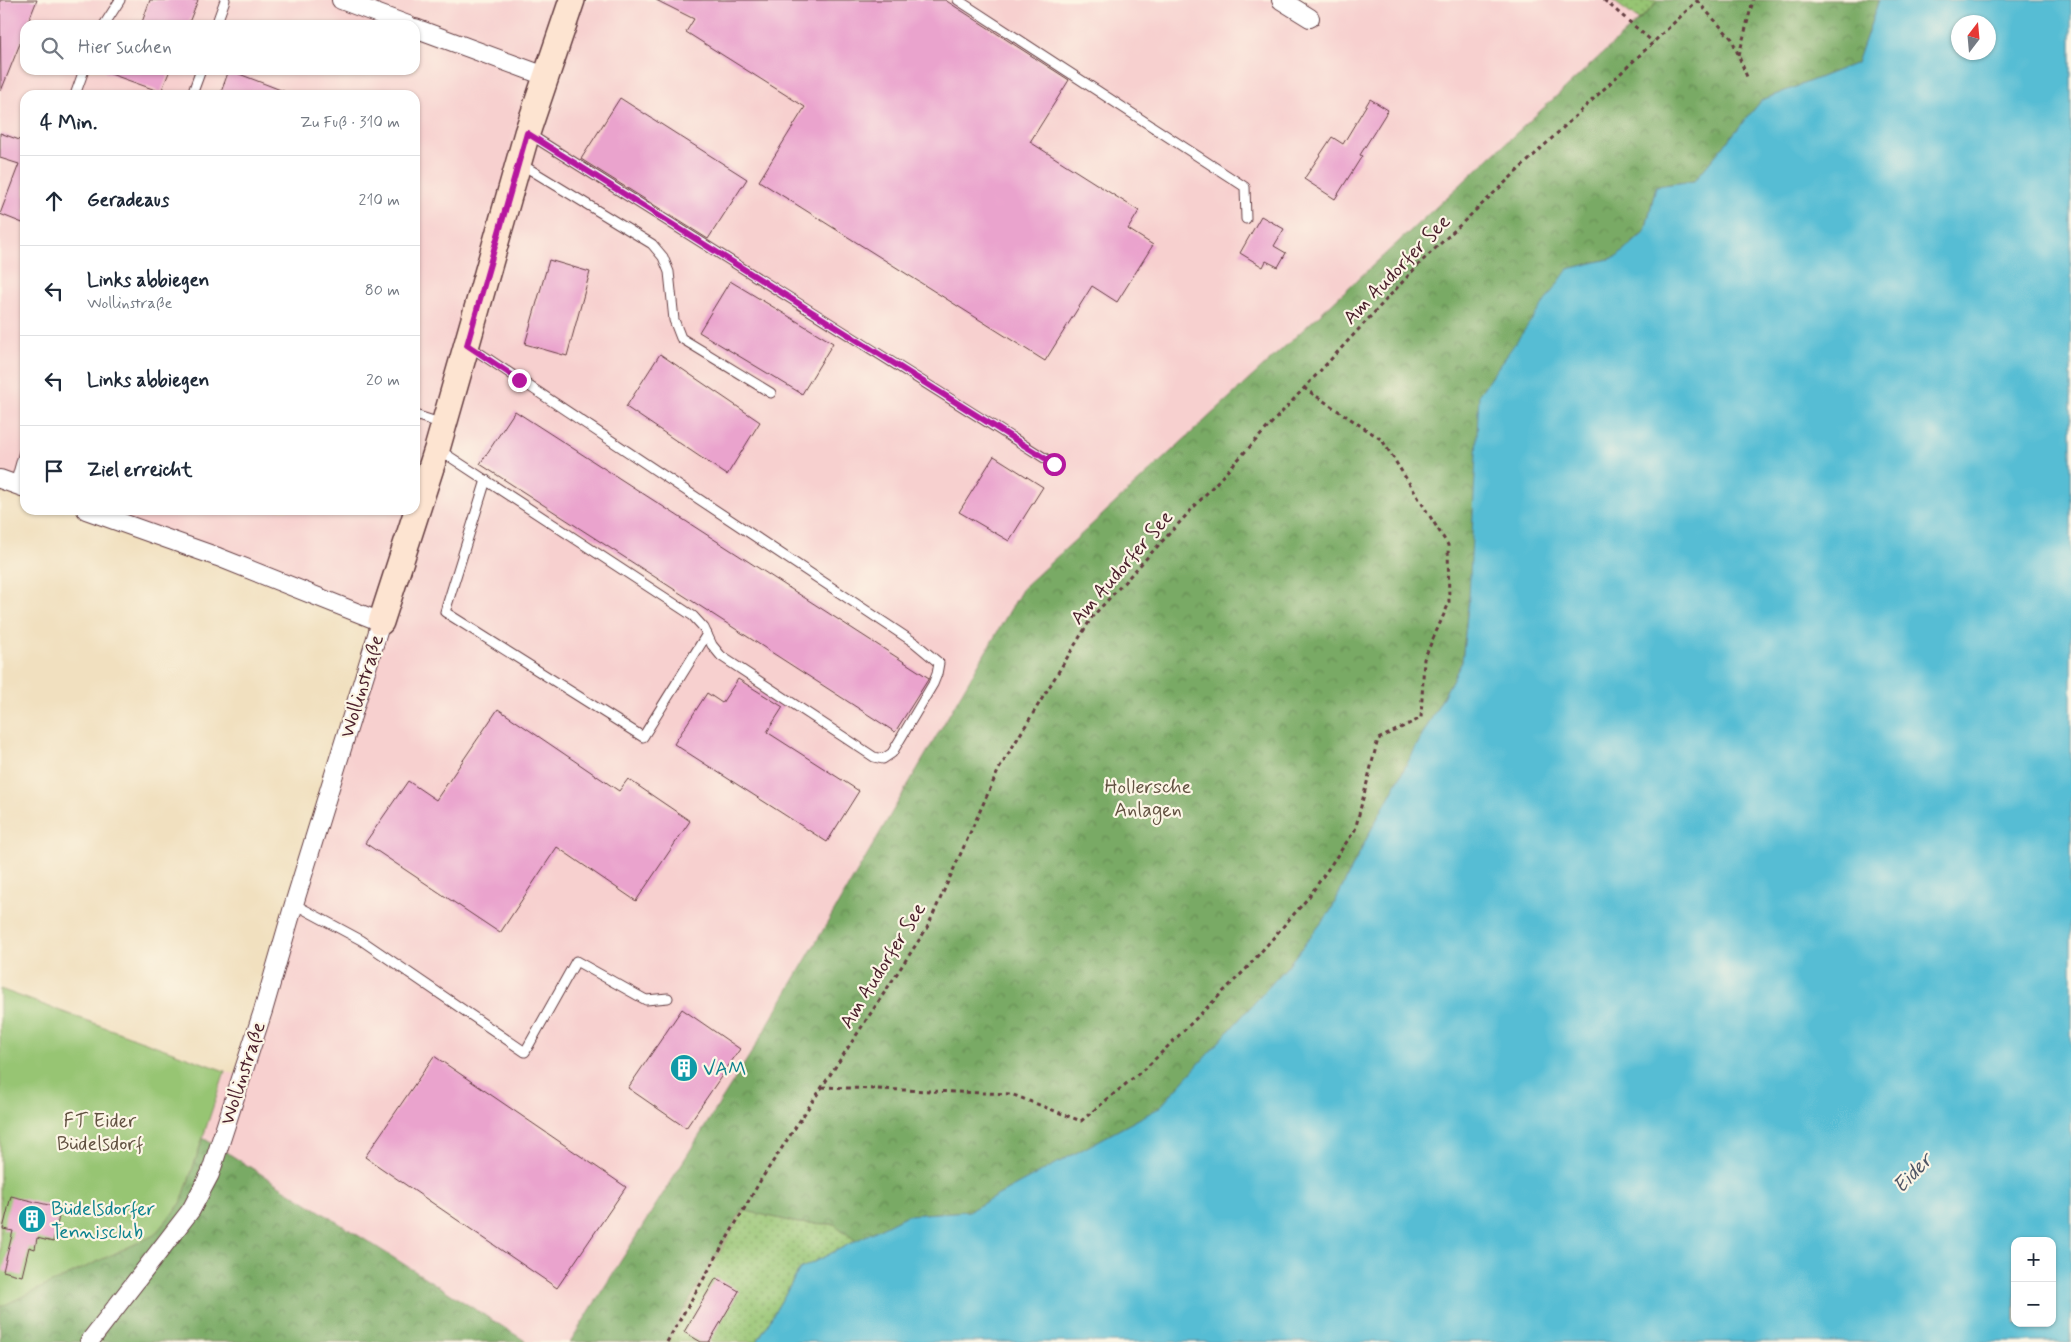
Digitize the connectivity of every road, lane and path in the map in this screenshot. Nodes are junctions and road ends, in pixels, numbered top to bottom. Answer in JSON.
{"nodes":[{"id":1,"x":120,"y":0,"type":"edge"},
{"id":2,"x":225,"y":0,"type":"edge"},
{"id":3,"x":341,"y":0,"type":"edge"},
{"id":4,"x":572,"y":0,"type":"edge"},
{"id":5,"x":958,"y":0,"type":"edge"},
{"id":6,"x":1281,"y":0,"type":"edge"},
{"id":7,"x":1604,"y":0,"type":"edge"},
{"id":8,"x":1698,"y":0,"type":"edge"},
{"id":9,"x":1753,"y":0,"type":"edge"},
{"id":10,"x":1310,"y":18,"type":"dead end"},
{"id":11,"x":107,"y":20,"type":"edge"},
{"id":12,"x":218,"y":20,"type":"edge"},
{"id":13,"x":395,"y":20,"type":"edge"},
{"id":14,"x":420,"y":30,"type":"edge"},
{"id":15,"x":1653,"y":42,"type":"junction"},
{"id":16,"x":1739,"y":55,"type":"junction"},
{"id":17,"x":82,"y":75,"type":"edge"},
{"id":18,"x":199,"y":75,"type":"edge"},
{"id":19,"x":545,"y":76,"type":"junction"},
{"id":20,"x":1747,"y":77,"type":"dead end"},
{"id":21,"x":194,"y":89,"type":"dead end"},
{"id":22,"x":77,"y":90,"type":"edge"},
{"id":23,"x":527,"y":133,"type":"junction"},
{"id":24,"x":518,"y":163,"type":"junction"},
{"id":25,"x":1246,"y":219,"type":"dead end"},
{"id":26,"x":467,"y":345,"type":"junction"},
{"id":27,"x":1304,"y":388,"type":"junction"},
{"id":28,"x":771,"y":393,"type":"dead end"},
{"id":29,"x":420,"y":417,"type":"edge"},
{"id":30,"x":444,"y":424,"type":"junction"},
{"id":31,"x":437,"y":449,"type":"junction"},
{"id":32,"x":20,"y":463,"type":"edge"},
{"id":33,"x":1054,"y":464,"type":"dead end"},
{"id":34,"x":486,"y":480,"type":"junction"},
{"id":35,"x":13,"y":484,"type":"edge"},
{"id":36,"x":420,"y":502,"type":"edge"},
{"id":37,"x":100,"y":515,"type":"edge"},
{"id":38,"x":416,"y":515,"type":"edge"},
{"id":39,"x":381,"y":622,"type":"junction"},
{"id":40,"x":707,"y":634,"type":"junction"},
{"id":41,"x":294,"y":904,"type":"junction"},
{"id":42,"x":668,"y":998,"type":"dead end"},
{"id":43,"x":822,"y":1087,"type":"junction"},
{"id":44,"x":89,"y":1342,"type":"edge"},
{"id":45,"x":667,"y":1342,"type":"edge"}],
"edges":[{"from":1,"to":11,"type":"lane"},
{"from":2,"to":12,"type":"lane"},
{"from":3,"to":13,"type":"street"},
{"from":4,"to":19,"type":"street","name":"Wollinstraße"},
{"from":5,"to":25,"type":"lane"},
{"from":6,"to":10,"type":"street"},
{"from":7,"to":15,"type":"path"},
{"from":8,"to":15,"type":"path","name":"Am Audorfer See"},
{"from":8,"to":16,"type":"path"},
{"from":9,"to":16,"type":"path"},
{"from":14,"to":19,"type":"street"},
{"from":15,"to":27,"type":"path","name":"Am Audorfer See"},
{"from":16,"to":20,"type":"path"},
{"from":17,"to":22,"type":"lane"},
{"from":18,"to":21,"type":"lane"},
{"from":19,"to":23,"type":"street","name":"Wollinstraße"},
{"from":23,"to":24,"type":"street","name":"Wollinstraße"},
{"from":23,"to":33,"type":"lane"},
{"from":24,"to":26,"type":"street","name":"Wollinstraße"},
{"from":24,"to":28,"type":"lane"},
{"from":26,"to":30,"type":"street","name":"Wollinstraße"},
{"from":26,"to":40,"type":"lane"},
{"from":27,"to":43,"type":"path","name":"Am Audorfer See"},
{"from":27,"to":43,"type":"path"},
{"from":29,"to":30,"type":"lane"},
{"from":30,"to":31,"type":"street","name":"Wollinstraße"},
{"from":31,"to":34,"type":"lane"},
{"from":31,"to":36,"type":"street","name":"Wollinstraße"},
{"from":32,"to":35,"type":"lane"},
{"from":34,"to":40,"type":"lane"},
{"from":34,"to":40,"type":"lane"},
{"from":37,"to":39,"type":"street"},
{"from":38,"to":39,"type":"street","name":"Wollinstraße"},
{"from":39,"to":41,"type":"street","name":"Wollinstraße"},
{"from":41,"to":42,"type":"lane"},
{"from":41,"to":44,"type":"street","name":"Wollinstraße"},
{"from":43,"to":45,"type":"path","name":"Am Audorfer See"}]}
